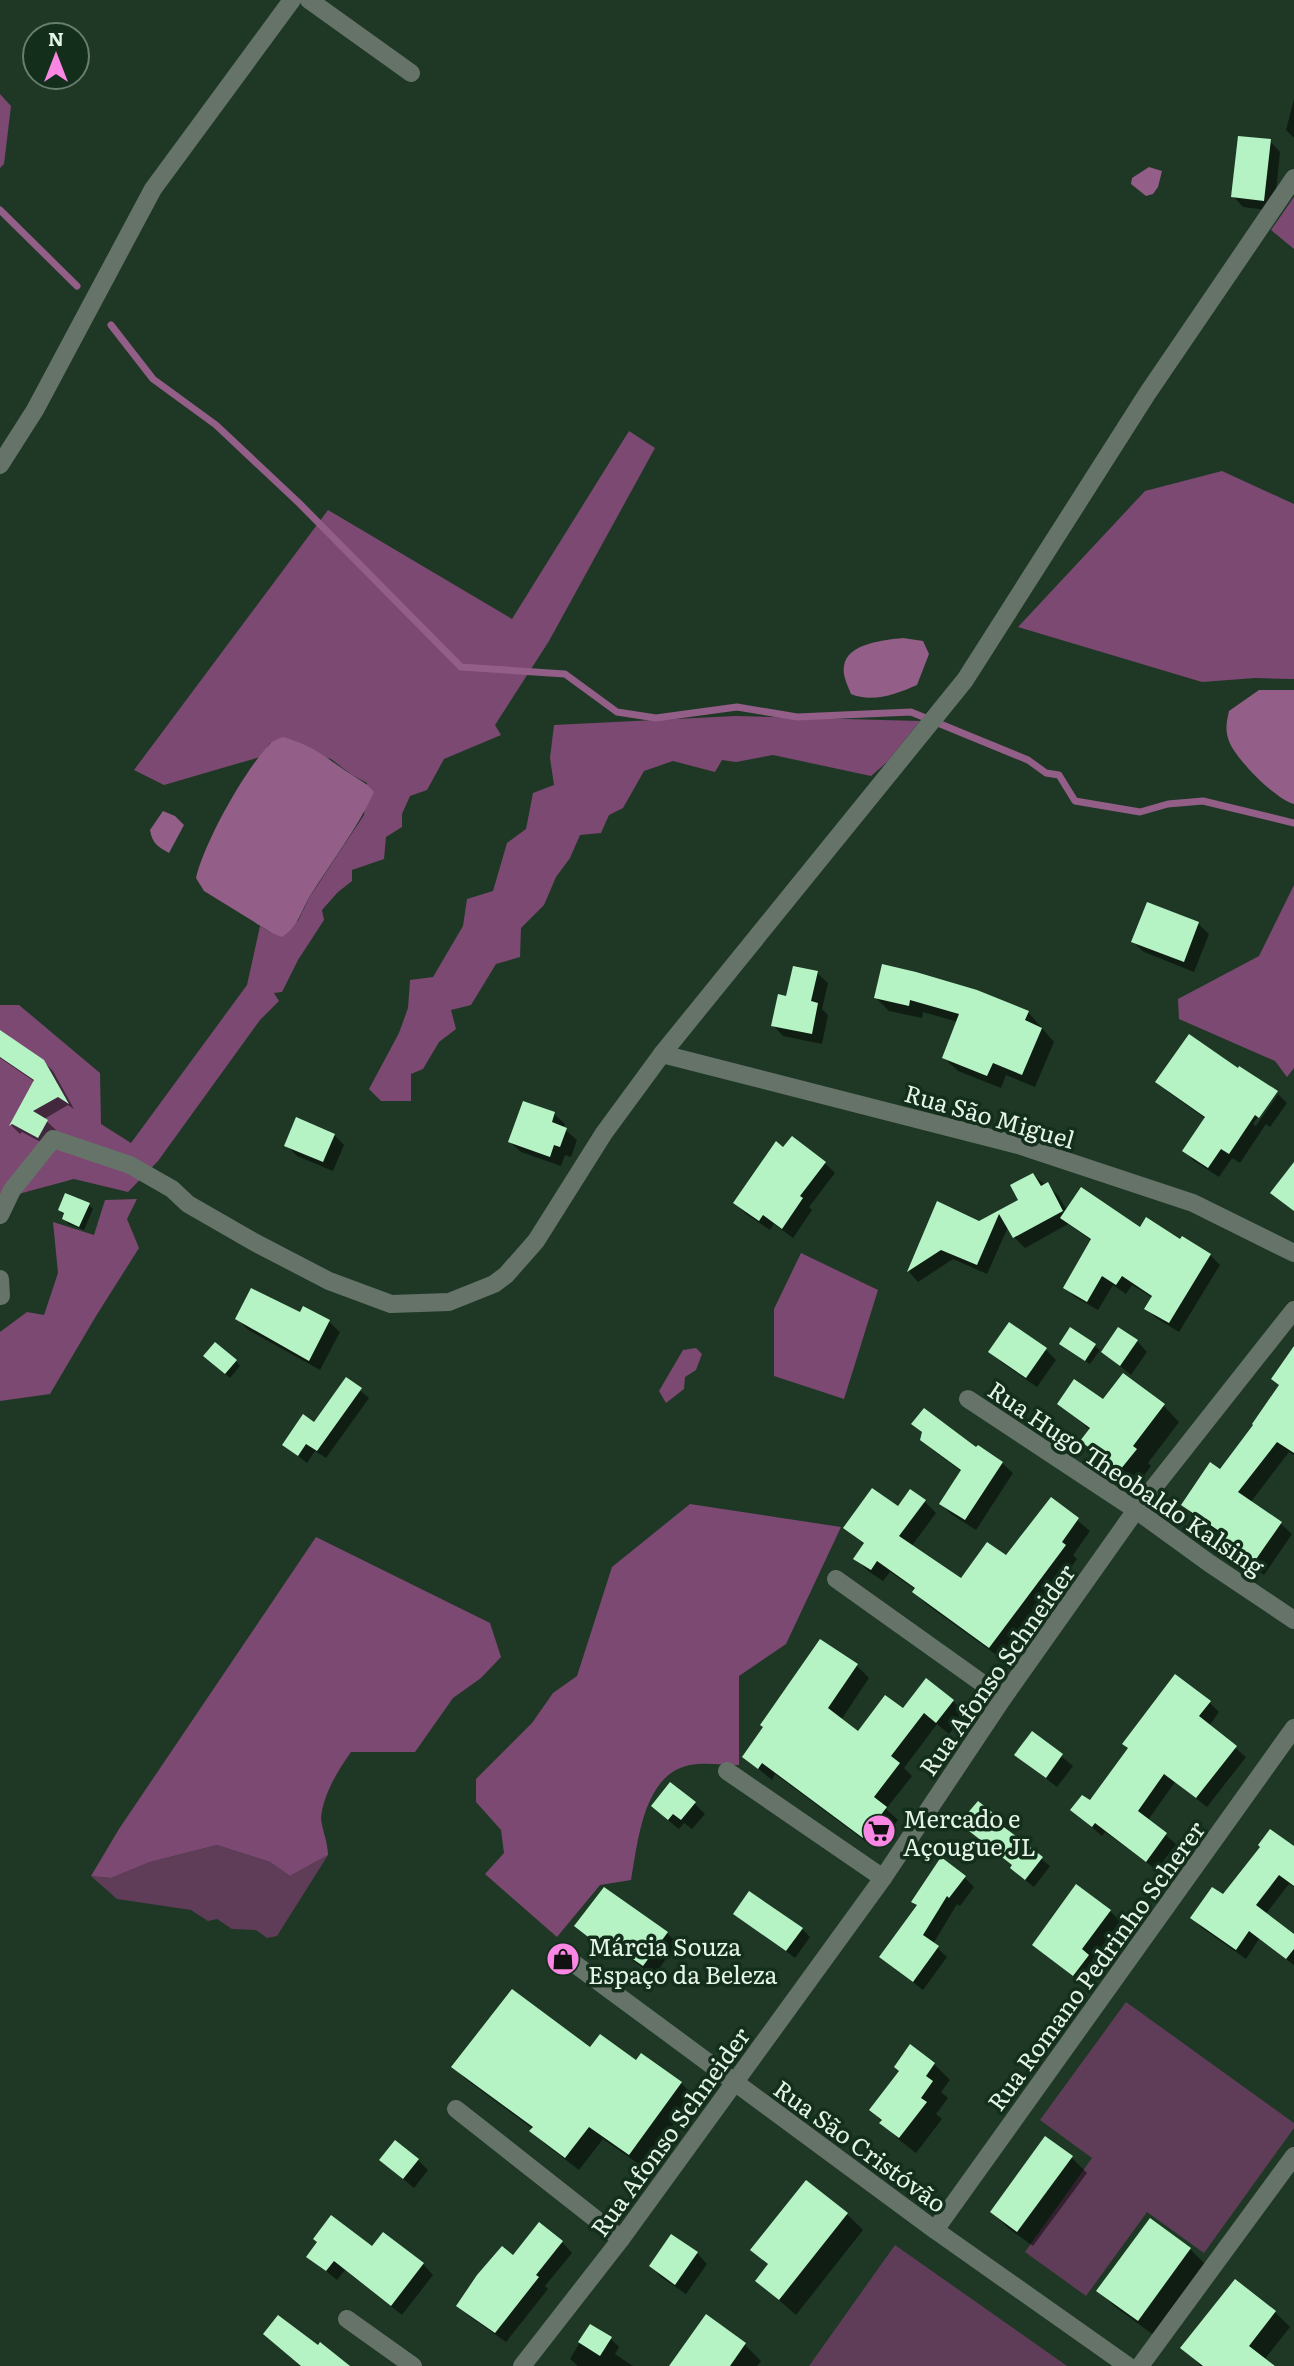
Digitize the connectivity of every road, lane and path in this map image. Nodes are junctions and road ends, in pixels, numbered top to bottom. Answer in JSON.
{"nodes":[{"id":1,"x":292,"y":0,"type":"edge"},
{"id":2,"x":309,"y":0,"type":"edge"},
{"id":3,"x":411,"y":73,"type":"dead end"},
{"id":4,"x":1294,"y":178,"type":"edge"},
{"id":5,"x":0,"y":465,"type":"edge"},
{"id":6,"x":662,"y":1054,"type":"junction"},
{"id":7,"x":0,"y":1215,"type":"edge"},
{"id":8,"x":1294,"y":1253,"type":"edge"},
{"id":9,"x":1294,"y":1310,"type":"edge"},
{"id":10,"x":968,"y":1398,"type":"dead end"},
{"id":11,"x":1136,"y":1510,"type":"junction"},
{"id":12,"x":836,"y":1579,"type":"dead end"},
{"id":13,"x":1294,"y":1620,"type":"edge"},
{"id":14,"x":1003,"y":1698,"type":"junction"},
{"id":15,"x":1294,"y":1728,"type":"edge"},
{"id":16,"x":727,"y":1771,"type":"dead end"},
{"id":17,"x":883,"y":1878,"type":"junction"},
{"id":18,"x":568,"y":1959,"type":"dead end"},
{"id":19,"x":735,"y":2084,"type":"junction"},
{"id":20,"x":456,"y":2109,"type":"dead end"},
{"id":21,"x":1294,"y":2156,"type":"edge"},
{"id":22,"x":935,"y":2230,"type":"junction"},
{"id":23,"x":621,"y":2239,"type":"junction"},
{"id":24,"x":347,"y":2319,"type":"dead end"},
{"id":25,"x":413,"y":2366,"type":"edge"},
{"id":26,"x":522,"y":2366,"type":"edge"},
{"id":27,"x":1128,"y":2366,"type":"edge"},
{"id":28,"x":1140,"y":2366,"type":"edge"}],
"edges":[{"from":1,"to":5,"type":"street"},
{"from":2,"to":3,"type":"street"},
{"from":4,"to":6,"type":"street"},
{"from":6,"to":7,"type":"street"},
{"from":6,"to":8,"type":"street","name":"Rua São Miguel"},
{"from":9,"to":11,"type":"street","name":"Rua Afonso Schneider"},
{"from":10,"to":11,"type":"street","name":"Rua Hugo Theobaldo Kalsing"},
{"from":11,"to":13,"type":"street","name":"Rua Hugo Theobaldo Kalsing"},
{"from":11,"to":14,"type":"street","name":"Rua Afonso Schneider"},
{"from":12,"to":14,"type":"street"},
{"from":14,"to":17,"type":"street","name":"Rua Afonso Schneider"},
{"from":15,"to":22,"type":"street","name":"Rua Romano Pedrinho Scherer"},
{"from":16,"to":17,"type":"street"},
{"from":17,"to":19,"type":"street","name":"Rua Afonso Schneider"},
{"from":18,"to":19,"type":"street","name":"Rua São Cristóvão"},
{"from":19,"to":22,"type":"street","name":"Rua São Cristóvão"},
{"from":19,"to":23,"type":"street","name":"Rua Afonso Schneider"},
{"from":20,"to":23,"type":"street"},
{"from":21,"to":28,"type":"street"},
{"from":22,"to":27,"type":"street","name":"Rua São Cristóvão"},
{"from":23,"to":26,"type":"street","name":"Rua Afonso Schneider"},
{"from":24,"to":25,"type":"street"}]}
